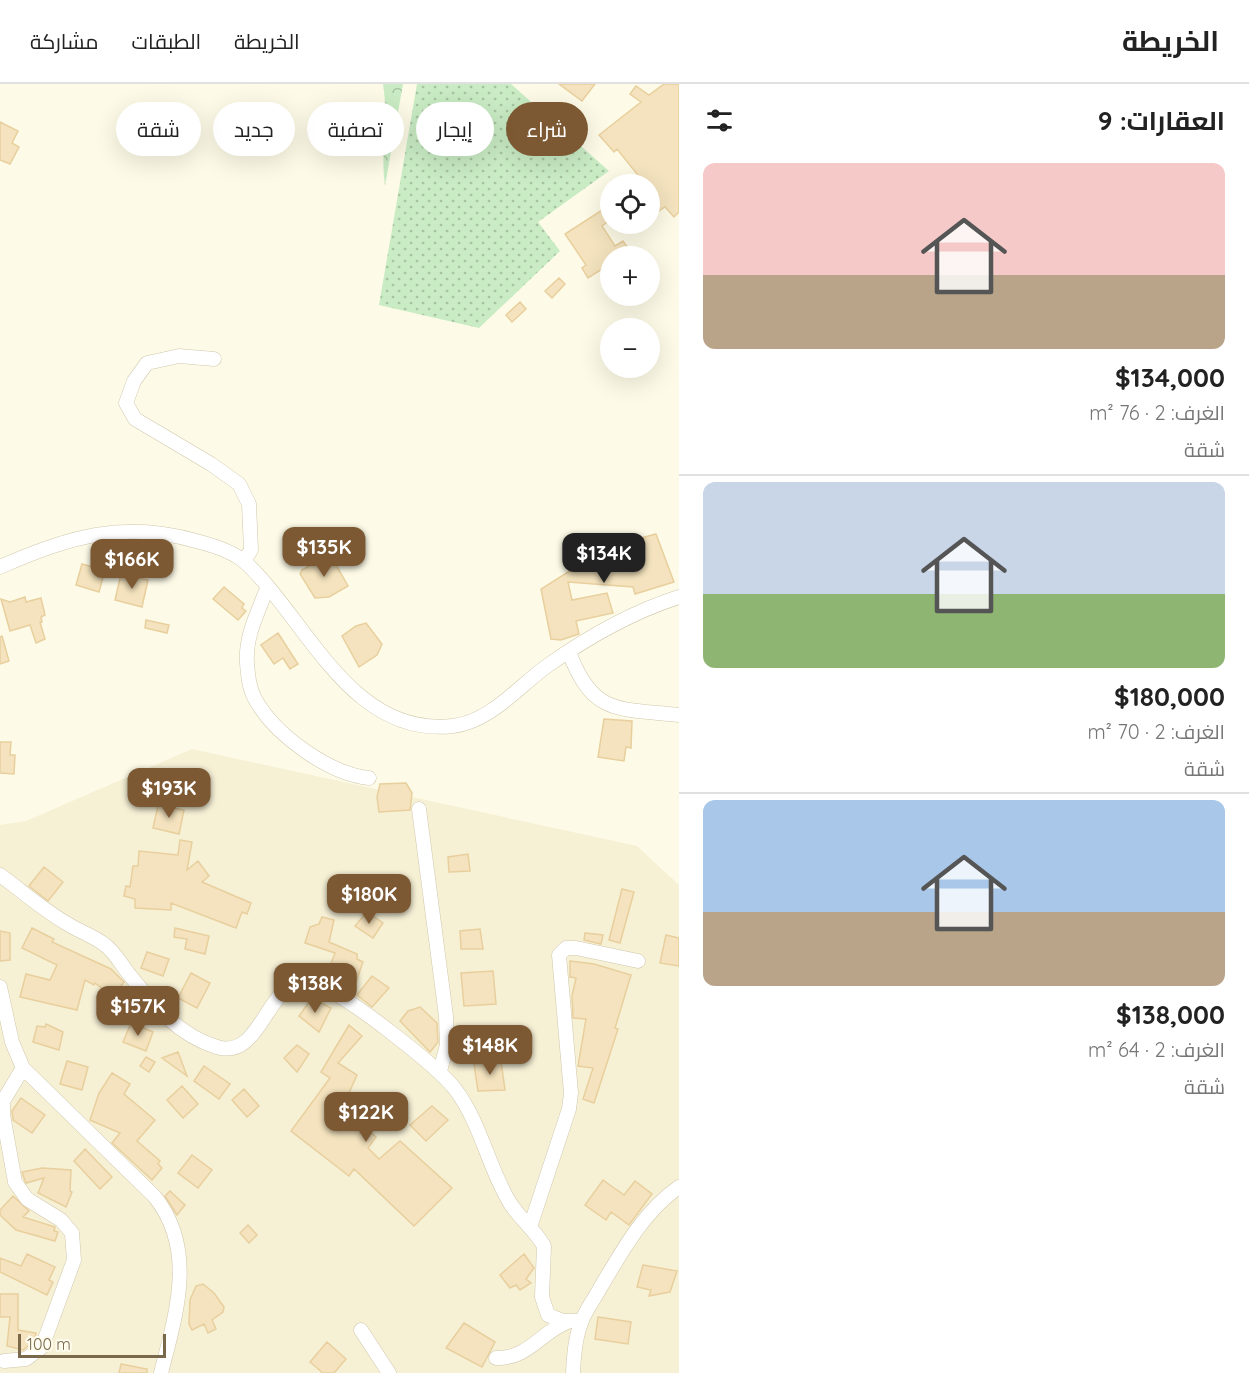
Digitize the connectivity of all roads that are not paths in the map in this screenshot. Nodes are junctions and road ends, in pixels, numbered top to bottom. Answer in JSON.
{"nodes":[{"id":1,"x":214,"y":359,"type":"dead end"},
{"id":2,"x":244,"y":561,"type":"junction"},
{"id":3,"x":0,"y":567,"type":"edge"},
{"id":4,"x":267,"y":588,"type":"junction"},
{"id":5,"x":679,"y":597,"type":"edge"},
{"id":6,"x":569,"y":652,"type":"junction"},
{"id":7,"x":679,"y":716,"type":"edge"},
{"id":8,"x":369,"y":778,"type":"dead end"},
{"id":9,"x":419,"y":809,"type":"dead end"},
{"id":10,"x":0,"y":875,"type":"edge"},
{"id":11,"x":638,"y":961,"type":"dead end"},
{"id":12,"x":0,"y":987,"type":"edge"},
{"id":13,"x":6,"y":1039,"type":"edge"},
{"id":14,"x":23,"y":1068,"type":"junction"},
{"id":15,"x":440,"y":1071,"type":"junction"},
{"id":16,"x":2,"y":1100,"type":"edge"},
{"id":17,"x":679,"y":1187,"type":"edge"},
{"id":18,"x":530,"y":1227,"type":"junction"},
{"id":19,"x":575,"y":1321,"type":"junction"},
{"id":20,"x":361,"y":1330,"type":"dead end"},
{"id":21,"x":496,"y":1358,"type":"dead end"},
{"id":22,"x":4,"y":1361,"type":"dead end"},
{"id":23,"x":161,"y":1373,"type":"edge"},
{"id":24,"x":389,"y":1373,"type":"edge"},
{"id":25,"x":573,"y":1373,"type":"edge"}],
"edges":[{"from":1,"to":2,"type":"street"},
{"from":2,"to":3,"type":"street"},
{"from":2,"to":4,"type":"street"},
{"from":4,"to":6,"type":"street"},
{"from":4,"to":8,"type":"street"},
{"from":5,"to":6,"type":"street"},
{"from":6,"to":7,"type":"street"},
{"from":9,"to":15,"type":"street"},
{"from":10,"to":15,"type":"street"},
{"from":11,"to":18,"type":"street"},
{"from":12,"to":13,"type":"street"},
{"from":13,"to":14,"type":"street"},
{"from":14,"to":16,"type":"street"},
{"from":14,"to":23,"type":"street"},
{"from":15,"to":18,"type":"street"},
{"from":16,"to":22,"type":"street"},
{"from":17,"to":19,"type":"street"},
{"from":18,"to":19,"type":"street"},
{"from":19,"to":21,"type":"street"},
{"from":19,"to":25,"type":"street"},
{"from":20,"to":24,"type":"street"}]}
